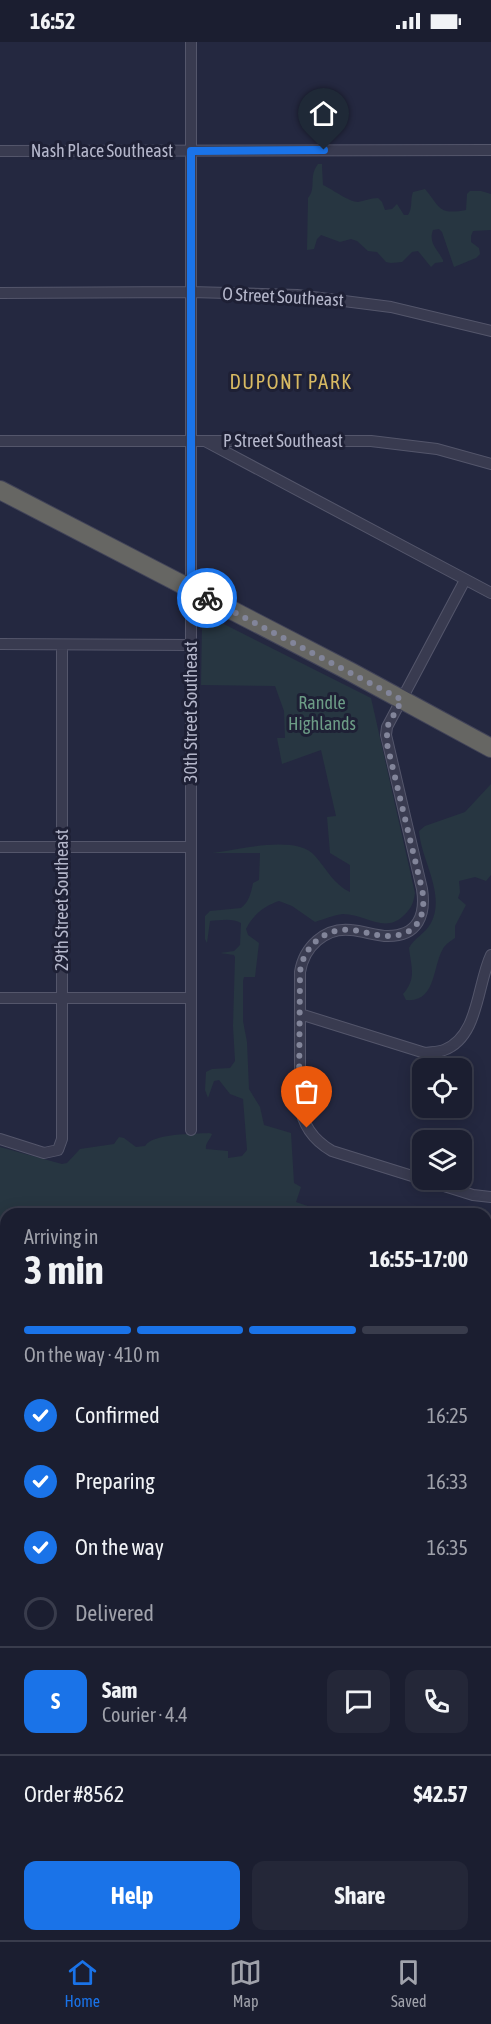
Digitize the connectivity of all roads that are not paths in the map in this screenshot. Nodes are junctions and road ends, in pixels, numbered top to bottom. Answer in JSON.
{"nodes":[{"id":1,"x":191,"y":42,"type":"edge"},
{"id":2,"x":491,"y":150,"type":"edge"},
{"id":3,"x":0,"y":151,"type":"edge"},
{"id":4,"x":191,"y":151,"type":"junction"},
{"id":5,"x":191,"y":292,"type":"junction"},
{"id":6,"x":0,"y":293,"type":"edge"},
{"id":7,"x":491,"y":331,"type":"edge"},
{"id":8,"x":0,"y":441,"type":"edge"},
{"id":9,"x":191,"y":441,"type":"junction"},
{"id":10,"x":205,"y":441,"type":"junction"},
{"id":11,"x":491,"y":464,"type":"edge"},
{"id":12,"x":0,"y":490,"type":"edge"},
{"id":13,"x":465,"y":580,"type":"junction"},
{"id":14,"x":191,"y":590,"type":"junction"},
{"id":15,"x":491,"y":593,"type":"edge"},
{"id":16,"x":0,"y":644,"type":"edge"},
{"id":17,"x":62,"y":645,"type":"junction"},
{"id":18,"x":191,"y":645,"type":"junction"},
{"id":19,"x":402,"y":700,"type":"junction"},
{"id":20,"x":491,"y":748,"type":"edge"},
{"id":21,"x":0,"y":847,"type":"edge"},
{"id":22,"x":62,"y":847,"type":"junction"},
{"id":23,"x":190,"y":847,"type":"junction"},
{"id":24,"x":491,"y":955,"type":"edge"},
{"id":25,"x":0,"y":998,"type":"edge"},
{"id":26,"x":62,"y":998,"type":"junction"},
{"id":27,"x":190,"y":998,"type":"junction"},
{"id":28,"x":300,"y":1014,"type":"junction"},
{"id":29,"x":191,"y":1130,"type":"dead end"},
{"id":30,"x":0,"y":1139,"type":"edge"},
{"id":31,"x":491,"y":1197,"type":"edge"}],
"edges":[{"from":1,"to":4,"type":"street","name":"30th Street Southeast"},
{"from":2,"to":4,"type":"street","name":"Nash Place Southeast"},
{"from":3,"to":4,"type":"street","name":"Nash Place Southeast"},
{"from":4,"to":5,"type":"street","name":"30th Street Southeast"},
{"from":5,"to":6,"type":"street","name":"O Street Southeast"},
{"from":5,"to":7,"type":"street","name":"O Street Southeast"},
{"from":5,"to":9,"type":"street","name":"30th Street Southeast"},
{"from":8,"to":9,"type":"street","name":"P Street Southeast"},
{"from":9,"to":10,"type":"street","name":"P Street Southeast"},
{"from":9,"to":14,"type":"street","name":"30th Street Southeast"},
{"from":10,"to":11,"type":"street","name":"P Street Southeast"},
{"from":10,"to":13,"type":"street"},
{"from":12,"to":14,"type":"highway"},
{"from":13,"to":15,"type":"street"},
{"from":13,"to":19,"type":"street"},
{"from":14,"to":18,"type":"street","name":"30th Street Southeast"},
{"from":14,"to":19,"type":"highway"},
{"from":16,"to":17,"type":"street"},
{"from":17,"to":18,"type":"street"},
{"from":17,"to":22,"type":"street","name":"29th Street Southeast"},
{"from":18,"to":23,"type":"street","name":"30th Street Southeast"},
{"from":19,"to":20,"type":"highway"},
{"from":19,"to":28,"type":"street"},
{"from":21,"to":22,"type":"street"},
{"from":22,"to":23,"type":"street"},
{"from":22,"to":26,"type":"street","name":"29th Street Southeast"},
{"from":23,"to":27,"type":"street","name":"30th Street Southeast"},
{"from":24,"to":28,"type":"street"},
{"from":25,"to":26,"type":"street"},
{"from":26,"to":27,"type":"street"},
{"from":26,"to":30,"type":"street","name":"29th Street Southeast"},
{"from":27,"to":29,"type":"street","name":"30th Street Southeast"},
{"from":28,"to":31,"type":"street"}]}
